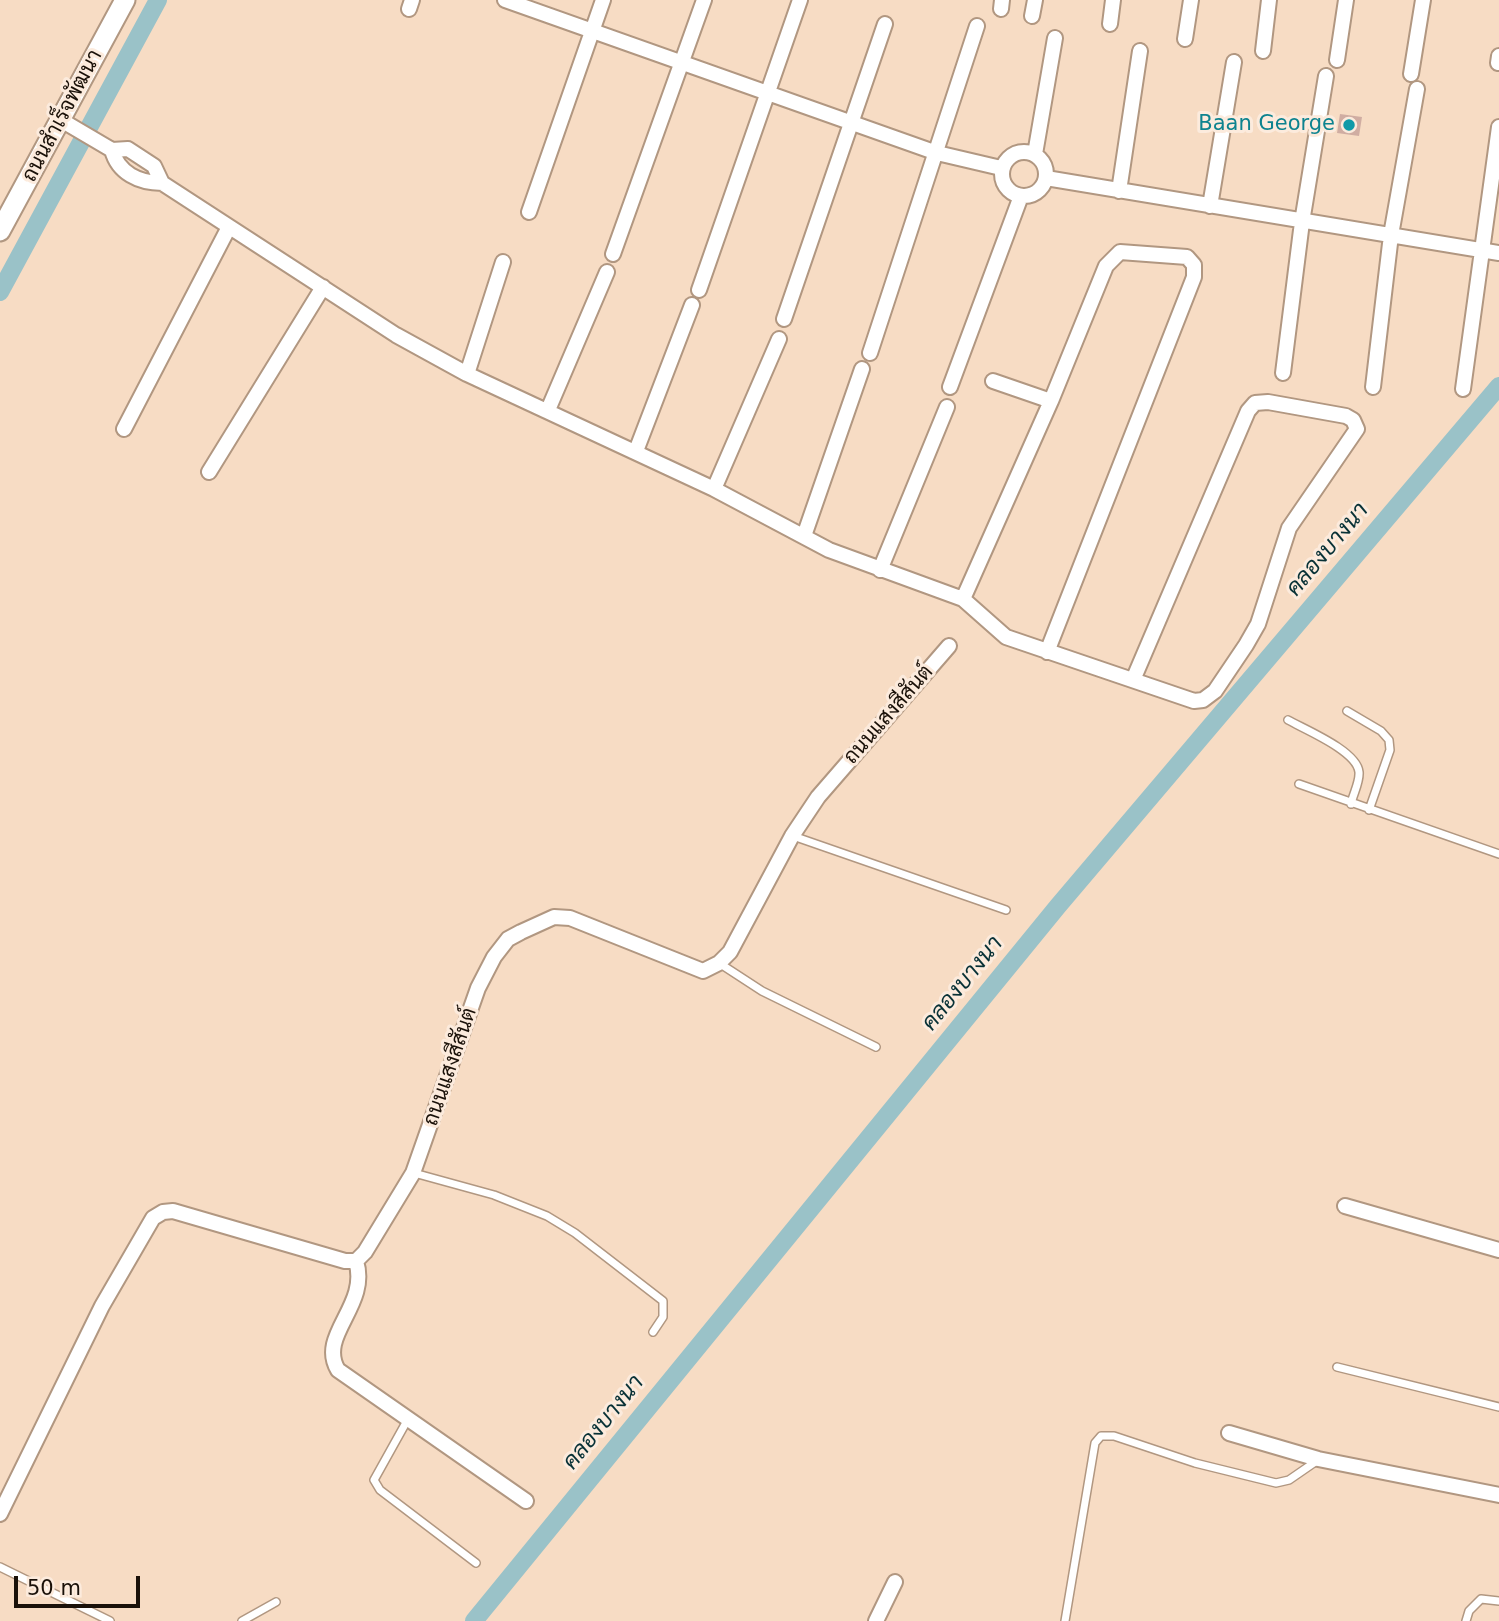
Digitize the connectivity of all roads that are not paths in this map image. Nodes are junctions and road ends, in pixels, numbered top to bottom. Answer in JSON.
{"nodes":[{"id":1,"x":125,"y":0,"type":"edge"},
{"id":2,"x":505,"y":0,"type":"edge"},
{"id":3,"x":603,"y":0,"type":"edge"},
{"id":4,"x":704,"y":0,"type":"edge"},
{"id":5,"x":800,"y":0,"type":"edge"},
{"id":6,"x":1035,"y":0,"type":"edge"},
{"id":7,"x":1114,"y":0,"type":"edge"},
{"id":8,"x":1191,"y":0,"type":"edge"},
{"id":9,"x":1269,"y":0,"type":"edge"},
{"id":10,"x":1346,"y":0,"type":"edge"},
{"id":11,"x":1423,"y":0,"type":"edge"},
{"id":12,"x":1032,"y":16,"type":"dead end"},
{"id":13,"x":885,"y":24,"type":"dead end"},
{"id":14,"x":1110,"y":24,"type":"dead end"},
{"id":15,"x":977,"y":26,"type":"dead end"},
{"id":16,"x":592,"y":33,"type":"junction"},
{"id":17,"x":1055,"y":38,"type":"dead end"},
{"id":18,"x":1185,"y":39,"type":"dead end"},
{"id":19,"x":1140,"y":51,"type":"dead end"},
{"id":20,"x":1263,"y":51,"type":"dead end"},
{"id":21,"x":1337,"y":60,"type":"dead end"},
{"id":22,"x":1234,"y":62,"type":"dead end"},
{"id":23,"x":682,"y":64,"type":"junction"},
{"id":24,"x":1411,"y":74,"type":"dead end"},
{"id":25,"x":1326,"y":76,"type":"dead end"},
{"id":26,"x":1417,"y":89,"type":"dead end"},
{"id":27,"x":766,"y":92,"type":"junction"},
{"id":28,"x":61,"y":120,"type":"junction"},
{"id":29,"x":850,"y":121,"type":"junction"},
{"id":30,"x":1499,"y":127,"type":"edge"},
{"id":31,"x":937,"y":153,"type":"junction"},
{"id":32,"x":1035,"y":154,"type":"junction"},
{"id":33,"x":1002,"y":168,"type":"junction"},
{"id":34,"x":1045,"y":178,"type":"junction"},
{"id":35,"x":1119,"y":191,"type":"junction"},
{"id":36,"x":1021,"y":196,"type":"junction"},
{"id":37,"x":1210,"y":206,"type":"junction"},
{"id":38,"x":529,"y":212,"type":"dead end"},
{"id":39,"x":1302,"y":222,"type":"junction"},
{"id":40,"x":229,"y":227,"type":"junction"},
{"id":41,"x":0,"y":230,"type":"edge"},
{"id":42,"x":1391,"y":235,"type":"junction"},
{"id":43,"x":1484,"y":251,"type":"junction"},
{"id":44,"x":1499,"y":253,"type":"edge"},
{"id":45,"x":613,"y":254,"type":"dead end"},
{"id":46,"x":503,"y":262,"type":"dead end"},
{"id":47,"x":607,"y":272,"type":"dead end"},
{"id":48,"x":323,"y":287,"type":"junction"},
{"id":49,"x":699,"y":290,"type":"dead end"},
{"id":50,"x":692,"y":305,"type":"dead end"},
{"id":51,"x":784,"y":319,"type":"dead end"},
{"id":52,"x":779,"y":339,"type":"dead end"},
{"id":53,"x":870,"y":353,"type":"dead end"},
{"id":54,"x":862,"y":369,"type":"dead end"},
{"id":55,"x":1283,"y":373,"type":"dead end"},
{"id":56,"x":467,"y":374,"type":"junction"},
{"id":57,"x":993,"y":381,"type":"dead end"},
{"id":58,"x":950,"y":387,"type":"dead end"},
{"id":59,"x":1373,"y":387,"type":"dead end"},
{"id":60,"x":1464,"y":389,"type":"dead end"},
{"id":61,"x":1051,"y":401,"type":"junction"},
{"id":62,"x":947,"y":407,"type":"dead end"},
{"id":63,"x":548,"y":410,"type":"junction"},
{"id":64,"x":124,"y":429,"type":"dead end"},
{"id":65,"x":636,"y":451,"type":"junction"},
{"id":66,"x":209,"y":472,"type":"dead end"},
{"id":67,"x":713,"y":489,"type":"junction"},
{"id":68,"x":803,"y":536,"type":"junction"},
{"id":69,"x":880,"y":570,"type":"junction"},
{"id":70,"x":964,"y":599,"type":"junction"},
{"id":71,"x":949,"y":646,"type":"dead end"},
{"id":72,"x":1047,"y":652,"type":"junction"},
{"id":73,"x":1133,"y":680,"type":"junction"},
{"id":74,"x":1347,"y":711,"type":"dead end"},
{"id":75,"x":1288,"y":720,"type":"dead end"},
{"id":76,"x":1298,"y":784,"type":"dead end"},
{"id":77,"x":1350,"y":804,"type":"junction"},
{"id":78,"x":1369,"y":810,"type":"junction"},
{"id":79,"x":792,"y":836,"type":"junction"},
{"id":80,"x":1499,"y":854,"type":"edge"},
{"id":81,"x":1006,"y":910,"type":"dead end"},
{"id":82,"x":719,"y":963,"type":"junction"},
{"id":83,"x":876,"y":1047,"type":"dead end"},
{"id":84,"x":413,"y":1173,"type":"junction"},
{"id":85,"x":1345,"y":1206,"type":"dead end"},
{"id":86,"x":1499,"y":1250,"type":"edge"},
{"id":87,"x":356,"y":1261,"type":"junction"},
{"id":88,"x":653,"y":1332,"type":"dead end"},
{"id":89,"x":1337,"y":1367,"type":"dead end"},
{"id":90,"x":1499,"y":1407,"type":"edge"},
{"id":91,"x":409,"y":1418,"type":"junction"},
{"id":92,"x":1229,"y":1433,"type":"dead end"},
{"id":93,"x":1318,"y":1459,"type":"junction"},
{"id":94,"x":1499,"y":1495,"type":"edge"},
{"id":95,"x":526,"y":1501,"type":"dead end"},
{"id":96,"x":0,"y":1514,"type":"edge"},
{"id":97,"x":476,"y":1563,"type":"dead end"},
{"id":98,"x":0,"y":1567,"type":"edge"},
{"id":99,"x":895,"y":1582,"type":"dead end"},
{"id":100,"x":1499,"y":1601,"type":"edge"},
{"id":101,"x":276,"y":1602,"type":"dead end"},
{"id":102,"x":110,"y":1621,"type":"edge"},
{"id":103,"x":242,"y":1621,"type":"edge"},
{"id":104,"x":876,"y":1621,"type":"edge"},
{"id":105,"x":1065,"y":1621,"type":"edge"},
{"id":106,"x":1466,"y":1621,"type":"edge"}],
"edges":[{"from":1,"to":28,"type":"street","name":"ถนนสำเร็จพัฒนา"},
{"from":2,"to":16,"type":"street"},
{"from":3,"to":16,"type":"street"},
{"from":4,"to":23,"type":"street"},
{"from":5,"to":27,"type":"street"},
{"from":6,"to":12,"type":"street"},
{"from":7,"to":14,"type":"street"},
{"from":8,"to":18,"type":"street"},
{"from":9,"to":20,"type":"street"},
{"from":10,"to":21,"type":"street"},
{"from":11,"to":24,"type":"street"},
{"from":13,"to":29,"type":"street"},
{"from":15,"to":31,"type":"street"},
{"from":16,"to":23,"type":"street"},
{"from":16,"to":38,"type":"street"},
{"from":17,"to":32,"type":"street"},
{"from":19,"to":35,"type":"street"},
{"from":22,"to":37,"type":"street"},
{"from":23,"to":27,"type":"street"},
{"from":23,"to":45,"type":"street"},
{"from":25,"to":39,"type":"street"},
{"from":26,"to":42,"type":"street"},
{"from":27,"to":29,"type":"street"},
{"from":27,"to":49,"type":"street"},
{"from":28,"to":40,"type":"street"},
{"from":28,"to":41,"type":"street","name":"ถนนสำเร็จพัฒนา"},
{"from":29,"to":31,"type":"street"},
{"from":29,"to":51,"type":"street"},
{"from":30,"to":43,"type":"street"},
{"from":31,"to":33,"type":"street"},
{"from":31,"to":53,"type":"street"},
{"from":32,"to":33,"type":"street"},
{"from":32,"to":34,"type":"street"},
{"from":33,"to":36,"type":"street"},
{"from":34,"to":35,"type":"street"},
{"from":34,"to":36,"type":"street"},
{"from":35,"to":37,"type":"street"},
{"from":36,"to":58,"type":"street"},
{"from":37,"to":39,"type":"street"},
{"from":39,"to":42,"type":"street"},
{"from":39,"to":55,"type":"street"},
{"from":40,"to":48,"type":"street"},
{"from":40,"to":64,"type":"street"},
{"from":42,"to":43,"type":"street"},
{"from":42,"to":59,"type":"street"},
{"from":43,"to":44,"type":"street"},
{"from":43,"to":60,"type":"street"},
{"from":46,"to":56,"type":"street"},
{"from":47,"to":63,"type":"street"},
{"from":48,"to":56,"type":"street"},
{"from":48,"to":66,"type":"street"},
{"from":50,"to":65,"type":"street"},
{"from":52,"to":67,"type":"street"},
{"from":54,"to":68,"type":"street"},
{"from":56,"to":63,"type":"street"},
{"from":57,"to":61,"type":"street"},
{"from":61,"to":70,"type":"street"},
{"from":61,"to":72,"type":"street"},
{"from":62,"to":69,"type":"street"},
{"from":63,"to":65,"type":"street"},
{"from":65,"to":67,"type":"street"},
{"from":67,"to":68,"type":"street"},
{"from":68,"to":69,"type":"street"},
{"from":69,"to":70,"type":"street"},
{"from":70,"to":72,"type":"street"},
{"from":71,"to":79,"type":"street","name":"ถนนแสงสีสันต์"},
{"from":72,"to":73,"type":"street"},
{"from":73,"to":73,"type":"street"},
{"from":74,"to":78,"type":"lane"},
{"from":75,"to":77,"type":"lane"},
{"from":76,"to":77,"type":"lane"},
{"from":77,"to":78,"type":"lane"},
{"from":78,"to":80,"type":"lane"},
{"from":79,"to":81,"type":"lane"},
{"from":79,"to":82,"type":"street","name":"ถนนแสงสีสันต์"},
{"from":82,"to":83,"type":"lane"},
{"from":82,"to":84,"type":"street","name":"ถนนแสงสีสันต์"},
{"from":84,"to":87,"type":"street","name":"ถนนแสงสีสันต์"},
{"from":84,"to":88,"type":"lane"},
{"from":85,"to":86,"type":"street"},
{"from":87,"to":91,"type":"street"},
{"from":87,"to":96,"type":"street"},
{"from":89,"to":90,"type":"lane"},
{"from":91,"to":95,"type":"street"},
{"from":91,"to":97,"type":"lane"},
{"from":92,"to":93,"type":"street"},
{"from":93,"to":94,"type":"street"},
{"from":93,"to":105,"type":"lane"},
{"from":98,"to":102,"type":"lane"},
{"from":99,"to":104,"type":"street"},
{"from":100,"to":106,"type":"lane"},
{"from":101,"to":103,"type":"lane"}]}
